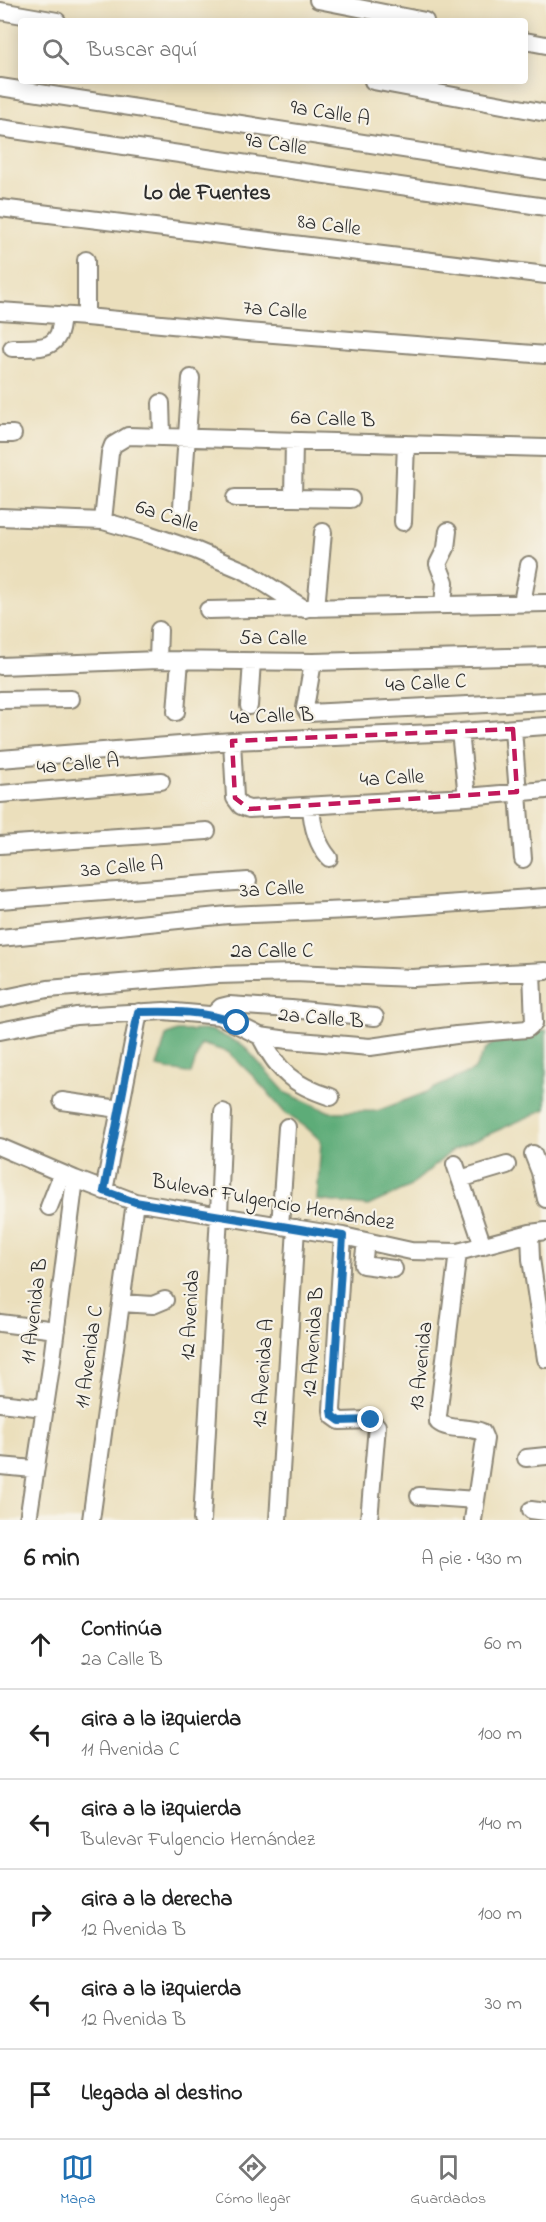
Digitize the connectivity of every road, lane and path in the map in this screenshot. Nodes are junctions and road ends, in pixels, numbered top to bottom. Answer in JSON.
{"nodes":[{"id":1,"x":318,"y":0,"type":"edge"},
{"id":2,"x":0,"y":10,"type":"edge"},
{"id":3,"x":41,"y":18,"type":"edge"},
{"id":4,"x":410,"y":18,"type":"edge"},
{"id":5,"x":528,"y":41,"type":"edge"},
{"id":6,"x":546,"y":45,"type":"edge"},
{"id":7,"x":390,"y":84,"type":"edge"},
{"id":8,"x":0,"y":87,"type":"edge"},
{"id":9,"x":546,"y":113,"type":"edge"},
{"id":10,"x":0,"y":128,"type":"edge"},
{"id":11,"x":546,"y":171,"type":"edge"},
{"id":12,"x":546,"y":207,"type":"edge"},
{"id":13,"x":0,"y":208,"type":"edge"},
{"id":14,"x":86,"y":260,"type":"dead end"},
{"id":15,"x":546,"y":275,"type":"edge"},
{"id":16,"x":0,"y":311,"type":"edge"},
{"id":17,"x":61,"y":315,"type":"junction"},
{"id":18,"x":86,"y":317,"type":"junction"},
{"id":19,"x":12,"y":348,"type":"dead end"},
{"id":20,"x":546,"y":355,"type":"edge"},
{"id":21,"x":191,"y":378,"type":"dead end"},
{"id":22,"x":161,"y":403,"type":"dead end"},
{"id":23,"x":162,"y":435,"type":"junction"},
{"id":24,"x":188,"y":436,"type":"junction"},
{"id":25,"x":294,"y":441,"type":"junction"},
{"id":26,"x":406,"y":444,"type":"junction"},
{"id":27,"x":546,"y":448,"type":"edge"},
{"id":28,"x":235,"y":498,"type":"dead end"},
{"id":29,"x":293,"y":498,"type":"junction"},
{"id":30,"x":351,"y":499,"type":"dead end"},
{"id":31,"x":182,"y":507,"type":"dead end"},
{"id":32,"x":0,"y":517,"type":"edge"},
{"id":33,"x":103,"y":521,"type":"junction"},
{"id":34,"x":403,"y":522,"type":"dead end"},
{"id":35,"x":448,"y":531,"type":"dead end"},
{"id":36,"x":323,"y":532,"type":"dead end"},
{"id":37,"x":529,"y":565,"type":"dead end"},
{"id":38,"x":522,"y":603,"type":"junction"},
{"id":39,"x":546,"y":603,"type":"edge"},
{"id":40,"x":443,"y":605,"type":"junction"},
{"id":41,"x":310,"y":609,"type":"junction"},
{"id":42,"x":208,"y":610,"type":"dead end"},
{"id":43,"x":159,"y":630,"type":"dead end"},
{"id":44,"x":546,"y":656,"type":"edge"},
{"id":45,"x":158,"y":660,"type":"junction"},
{"id":46,"x":180,"y":660,"type":"junction"},
{"id":47,"x":252,"y":661,"type":"junction"},
{"id":48,"x":313,"y":662,"type":"junction"},
{"id":49,"x":0,"y":666,"type":"edge"},
{"id":50,"x":71,"y":699,"type":"dead end"},
{"id":51,"x":0,"y":700,"type":"edge"},
{"id":52,"x":546,"y":701,"type":"edge"},
{"id":53,"x":249,"y":706,"type":"dead end"},
{"id":54,"x":176,"y":712,"type":"dead end"},
{"id":55,"x":546,"y":726,"type":"edge"},
{"id":56,"x":513,"y":729,"type":"junction"},
{"id":57,"x":460,"y":732,"type":"junction"},
{"id":58,"x":232,"y":741,"type":"junction"},
{"id":59,"x":0,"y":759,"type":"edge"},
{"id":60,"x":160,"y":781,"type":"dead end"},
{"id":61,"x":546,"y":790,"type":"edge"},
{"id":62,"x":517,"y":792,"type":"junction"},
{"id":63,"x":0,"y":794,"type":"edge"},
{"id":64,"x":467,"y":797,"type":"junction"},
{"id":65,"x":310,"y":806,"type":"junction"},
{"id":66,"x":207,"y":831,"type":"dead end"},
{"id":67,"x":0,"y":845,"type":"edge"},
{"id":68,"x":329,"y":858,"type":"dead end"},
{"id":69,"x":523,"y":859,"type":"dead end"},
{"id":70,"x":248,"y":880,"type":"dead end"},
{"id":71,"x":546,"y":897,"type":"edge"},
{"id":72,"x":0,"y":900,"type":"edge"},
{"id":73,"x":0,"y":938,"type":"edge"},
{"id":74,"x":539,"y":971,"type":"edge"},
{"id":75,"x":0,"y":999,"type":"edge"},
{"id":76,"x":138,"y":1012,"type":"junction"},
{"id":77,"x":213,"y":1014,"type":"junction"},
{"id":78,"x":375,"y":1017,"type":"dead end"},
{"id":79,"x":0,"y":1031,"type":"edge"},
{"id":80,"x":260,"y":1036,"type":"junction"},
{"id":81,"x":331,"y":1096,"type":"dead end"},
{"id":82,"x":62,"y":1101,"type":"dead end"},
{"id":83,"x":119,"y":1109,"type":"junction"},
{"id":84,"x":223,"y":1112,"type":"dead end"},
{"id":85,"x":287,"y":1127,"type":"dead end"},
{"id":86,"x":0,"y":1147,"type":"edge"},
{"id":87,"x":533,"y":1154,"type":"dead end"},
{"id":88,"x":507,"y":1165,"type":"dead end"},
{"id":89,"x":68,"y":1176,"type":"junction"},
{"id":90,"x":104,"y":1191,"type":"junction"},
{"id":91,"x":546,"y":1199,"type":"edge"},
{"id":92,"x":135,"y":1202,"type":"junction"},
{"id":93,"x":49,"y":1207,"type":"dead end"},
{"id":94,"x":219,"y":1215,"type":"junction"},
{"id":95,"x":288,"y":1227,"type":"junction"},
{"id":96,"x":538,"y":1232,"type":"edge"},
{"id":97,"x":343,"y":1236,"type":"junction"},
{"id":98,"x":366,"y":1242,"type":"junction"},
{"id":99,"x":483,"y":1246,"type":"junction"},
{"id":100,"x":458,"y":1252,"type":"junction"},
{"id":101,"x":394,"y":1269,"type":"dead end"},
{"id":102,"x":165,"y":1300,"type":"dead end"},
{"id":103,"x":121,"y":1303,"type":"junction"},
{"id":104,"x":542,"y":1305,"type":"edge"},
{"id":105,"x":0,"y":1323,"type":"edge"},
{"id":106,"x":56,"y":1330,"type":"junction"},
{"id":107,"x":546,"y":1359,"type":"edge"},
{"id":108,"x":0,"y":1403,"type":"edge"},
{"id":109,"x":44,"y":1408,"type":"junction"},
{"id":110,"x":546,"y":1456,"type":"edge"},
{"id":111,"x":526,"y":1458,"type":"dead end"},
{"id":112,"x":0,"y":1466,"type":"edge"},
{"id":113,"x":34,"y":1469,"type":"junction"},
{"id":114,"x":419,"y":1496,"type":"dead end"},
{"id":115,"x":476,"y":1500,"type":"junction"},
{"id":116,"x":28,"y":1520,"type":"edge"},
{"id":117,"x":91,"y":1520,"type":"edge"},
{"id":118,"x":201,"y":1520,"type":"edge"},
{"id":119,"x":278,"y":1520,"type":"edge"},
{"id":120,"x":369,"y":1520,"type":"edge"},
{"id":121,"x":473,"y":1520,"type":"edge"}],
"edges":[{"from":1,"to":4,"type":"street"},
{"from":2,"to":3,"type":"street"},
{"from":5,"to":6,"type":"street"},
{"from":7,"to":9,"type":"street"},
{"from":8,"to":11,"type":"street","name":"9a Calle A"},
{"from":10,"to":12,"type":"street","name":"9a Calle"},
{"from":13,"to":15,"type":"street","name":"8a Calle"},
{"from":14,"to":18,"type":"street"},
{"from":16,"to":17,"type":"street","name":"7a Calle"},
{"from":17,"to":18,"type":"street","name":"7a Calle"},
{"from":17,"to":19,"type":"street"},
{"from":18,"to":20,"type":"street","name":"7a Calle"},
{"from":21,"to":24,"type":"street"},
{"from":22,"to":23,"type":"street"},
{"from":23,"to":24,"type":"street","name":"6a Calle B"},
{"from":23,"to":33,"type":"street","name":"6a Calle B"},
{"from":24,"to":25,"type":"street","name":"6a Calle B"},
{"from":24,"to":31,"type":"street"},
{"from":25,"to":26,"type":"street","name":"6a Calle B"},
{"from":25,"to":29,"type":"street"},
{"from":26,"to":27,"type":"street","name":"6a Calle B"},
{"from":26,"to":34,"type":"street"},
{"from":28,"to":29,"type":"street"},
{"from":29,"to":30,"type":"street"},
{"from":32,"to":33,"type":"street","name":"6a Calle"},
{"from":33,"to":41,"type":"street","name":"6a Calle"},
{"from":35,"to":40,"type":"street"},
{"from":36,"to":41,"type":"street"},
{"from":37,"to":38,"type":"street"},
{"from":38,"to":39,"type":"street"},
{"from":38,"to":40,"type":"street"},
{"from":40,"to":41,"type":"street"},
{"from":41,"to":42,"type":"street"},
{"from":43,"to":45,"type":"street"},
{"from":44,"to":48,"type":"street","name":"5a Calle"},
{"from":45,"to":46,"type":"street","name":"5a Calle"},
{"from":45,"to":49,"type":"street","name":"5a Calle"},
{"from":46,"to":47,"type":"street","name":"5a Calle"},
{"from":46,"to":54,"type":"street"},
{"from":47,"to":48,"type":"street","name":"5a Calle"},
{"from":47,"to":53,"type":"street"},
{"from":48,"to":52,"type":"street","name":"4a Calle C"},
{"from":50,"to":51,"type":"street"},
{"from":55,"to":56,"type":"street","name":"4a Calle B"},
{"from":56,"to":57,"type":"street","name":"4a Calle B"},
{"from":56,"to":62,"type":"street"},
{"from":57,"to":58,"type":"street","name":"4a Calle B"},
{"from":57,"to":64,"type":"street"},
{"from":58,"to":59,"type":"street","name":"4a Calle B"},
{"from":58,"to":65,"type":"street","name":"4a Calle"},
{"from":60,"to":63,"type":"street","name":"4a Calle A"},
{"from":61,"to":62,"type":"street","name":"4a Calle"},
{"from":62,"to":64,"type":"street","name":"4a Calle"},
{"from":62,"to":69,"type":"street"},
{"from":64,"to":65,"type":"street","name":"4a Calle"},
{"from":65,"to":68,"type":"street"},
{"from":66,"to":67,"type":"street"},
{"from":70,"to":72,"type":"street","name":"3a Calle A"},
{"from":71,"to":73,"type":"street","name":"3a Calle"},
{"from":74,"to":75,"type":"street","name":"2a Calle C"},
{"from":74,"to":80,"type":"street","name":"2a Calle B"},
{"from":76,"to":77,"type":"street","name":"2a Calle B"},
{"from":76,"to":79,"type":"street","name":"2a Calle B"},
{"from":76,"to":83,"type":"street"},
{"from":77,"to":78,"type":"street"},
{"from":77,"to":80,"type":"street","name":"2a Calle B"},
{"from":80,"to":81,"type":"street"},
{"from":82,"to":83,"type":"street"},
{"from":83,"to":90,"type":"street"},
{"from":84,"to":94,"type":"street","name":"12 Avenida"},
{"from":85,"to":95,"type":"street","name":"12 Avenida A"},
{"from":86,"to":89,"type":"street","name":"Bulevar Fulgencio Hernández"},
{"from":87,"to":91,"type":"street"},
{"from":88,"to":99,"type":"street"},
{"from":89,"to":90,"type":"street","name":"Bulevar Fulgencio Hernández"},
{"from":89,"to":93,"type":"street"},
{"from":89,"to":106,"type":"street","name":"11 Avenida B"},
{"from":90,"to":92,"type":"street","name":"Bulevar Fulgencio Hernández"},
{"from":92,"to":94,"type":"street","name":"Bulevar Fulgencio Hernández"},
{"from":92,"to":103,"type":"street","name":"11 Avenida C"},
{"from":94,"to":95,"type":"street","name":"Bulevar Fulgencio Hernández"},
{"from":94,"to":118,"type":"street","name":"12 Avenida"},
{"from":95,"to":97,"type":"street","name":"Bulevar Fulgencio Hernández"},
{"from":95,"to":119,"type":"street","name":"12 Avenida A"},
{"from":96,"to":99,"type":"street","name":"Bulevar Fulgencio Hernández"},
{"from":96,"to":104,"type":"street"},
{"from":97,"to":98,"type":"street","name":"Bulevar Fulgencio Hernández"},
{"from":97,"to":120,"type":"street","name":"12 Avenida B"},
{"from":98,"to":100,"type":"street","name":"Bulevar Fulgencio Hernández"},
{"from":98,"to":101,"type":"street"},
{"from":99,"to":100,"type":"street","name":"Bulevar Fulgencio Hernández"},
{"from":100,"to":115,"type":"street","name":"13 Avenida"},
{"from":102,"to":103,"type":"street"},
{"from":103,"to":117,"type":"street","name":"11 Avenida C"},
{"from":104,"to":107,"type":"street"},
{"from":105,"to":106,"type":"street"},
{"from":106,"to":109,"type":"street","name":"11 Avenida B"},
{"from":108,"to":109,"type":"street"},
{"from":109,"to":113,"type":"street","name":"11 Avenida B"},
{"from":110,"to":111,"type":"street"},
{"from":112,"to":113,"type":"street"},
{"from":113,"to":116,"type":"street","name":"11 Avenida B"},
{"from":114,"to":115,"type":"street"},
{"from":115,"to":121,"type":"street","name":"13 Avenida"}]}
